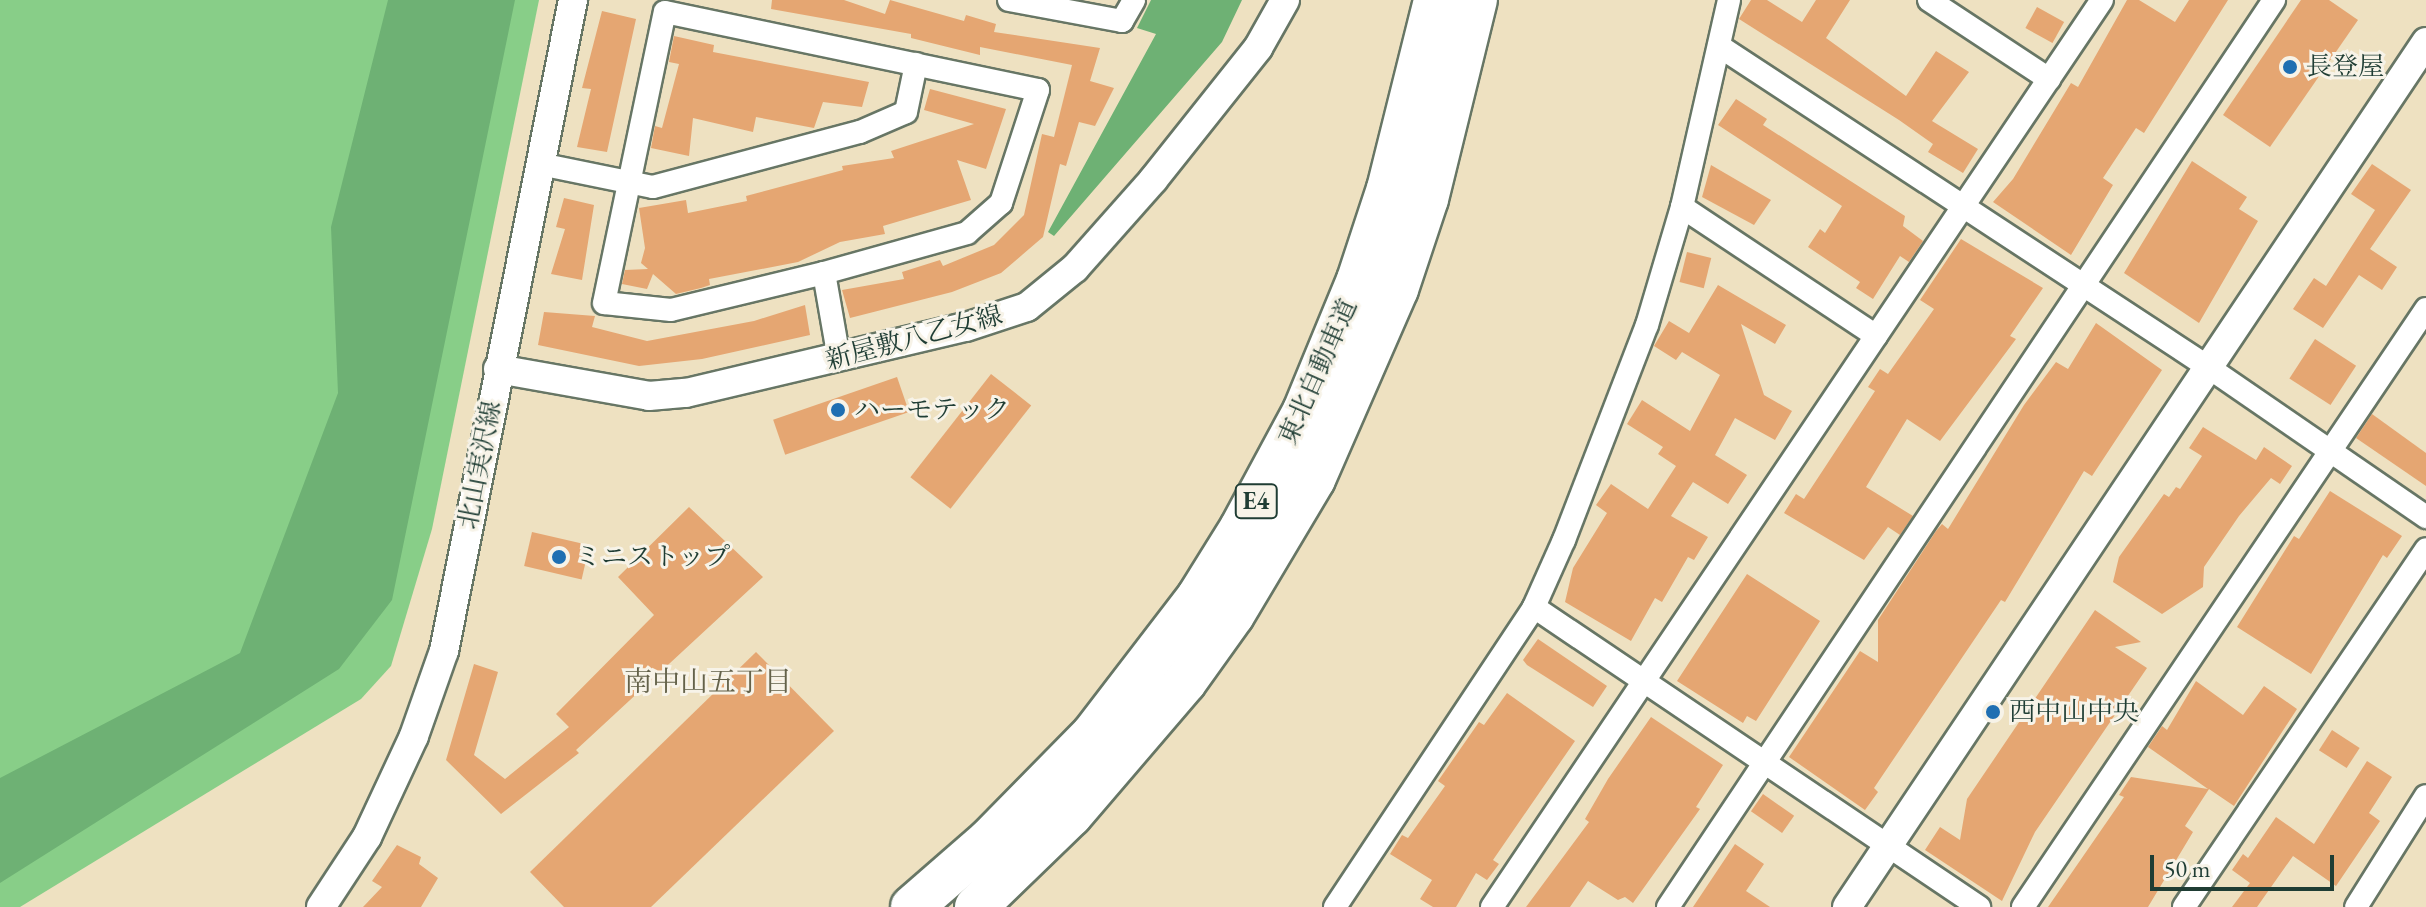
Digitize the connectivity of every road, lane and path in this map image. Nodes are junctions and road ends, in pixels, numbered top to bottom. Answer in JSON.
{"nodes":[{"id":1,"x":573,"y":0,"type":"edge"},
{"id":2,"x":1009,"y":0,"type":"edge"},
{"id":3,"x":1134,"y":0,"type":"edge"},
{"id":4,"x":1285,"y":0,"type":"edge"},
{"id":5,"x":1435,"y":0,"type":"edge"},
{"id":6,"x":1476,"y":0,"type":"edge"},
{"id":7,"x":1729,"y":0,"type":"edge"},
{"id":8,"x":1929,"y":0,"type":"edge"},
{"id":9,"x":2102,"y":0,"type":"edge"},
{"id":10,"x":2274,"y":0,"type":"edge"},
{"id":11,"x":2426,"y":42,"type":"edge"},
{"id":12,"x":1719,"y":46,"type":"junction"},
{"id":13,"x":916,"y":64,"type":"junction"},
{"id":14,"x":2049,"y":79,"type":"junction"},
{"id":15,"x":540,"y":164,"type":"junction"},
{"id":16,"x":629,"y":183,"type":"junction"},
{"id":17,"x":1682,"y":207,"type":"junction"},
{"id":18,"x":1966,"y":208,"type":"junction"},
{"id":19,"x":824,"y":273,"type":"junction"},
{"id":20,"x":2083,"y":286,"type":"junction"},
{"id":21,"x":2426,"y":309,"type":"edge"},
{"id":22,"x":1876,"y":336,"type":"junction"},
{"id":23,"x":839,"y":359,"type":"junction"},
{"id":24,"x":2208,"y":367,"type":"junction"},
{"id":25,"x":498,"y":369,"type":"junction"},
{"id":26,"x":2329,"y":451,"type":"junction"},
{"id":27,"x":2426,"y":517,"type":"edge"},
{"id":28,"x":2426,"y":549,"type":"edge"},
{"id":29,"x":1534,"y":607,"type":"junction"},
{"id":30,"x":1644,"y":684,"type":"junction"},
{"id":31,"x":1763,"y":765,"type":"junction"},
{"id":32,"x":2426,"y":796,"type":"edge"},
{"id":33,"x":1888,"y":845,"type":"junction"},
{"id":34,"x":321,"y":907,"type":"edge"},
{"id":35,"x":912,"y":907,"type":"edge"},
{"id":36,"x":976,"y":907,"type":"edge"},
{"id":37,"x":1335,"y":907,"type":"edge"},
{"id":38,"x":1492,"y":907,"type":"edge"},
{"id":39,"x":1668,"y":907,"type":"edge"},
{"id":40,"x":1847,"y":907,"type":"edge"},
{"id":41,"x":1979,"y":907,"type":"edge"},
{"id":42,"x":2023,"y":907,"type":"edge"},
{"id":43,"x":2184,"y":907,"type":"edge"},
{"id":44,"x":2356,"y":907,"type":"edge"}],
"edges":[{"from":1,"to":15,"type":"street","name":"北山実沢線"},
{"from":2,"to":3,"type":"street"},
{"from":4,"to":23,"type":"street","name":"新屋敷八乙女線"},
{"from":5,"to":35,"type":"highway","name":"東北自動車道","number":"E4"},
{"from":6,"to":36,"type":"highway","name":"東北自動車道","number":"E4"},
{"from":7,"to":12,"type":"street"},
{"from":8,"to":14,"type":"street"},
{"from":9,"to":14,"type":"street"},
{"from":10,"to":20,"type":"street"},
{"from":11,"to":24,"type":"street"},
{"from":12,"to":17,"type":"street"},
{"from":12,"to":18,"type":"street"},
{"from":13,"to":16,"type":"street"},
{"from":13,"to":16,"type":"street"},
{"from":13,"to":19,"type":"street"},
{"from":14,"to":18,"type":"street"},
{"from":15,"to":16,"type":"street"},
{"from":15,"to":25,"type":"street","name":"北山実沢線"},
{"from":16,"to":19,"type":"street"},
{"from":17,"to":22,"type":"street"},
{"from":17,"to":29,"type":"street"},
{"from":18,"to":20,"type":"street"},
{"from":18,"to":22,"type":"street"},
{"from":19,"to":23,"type":"street"},
{"from":20,"to":24,"type":"street"},
{"from":20,"to":31,"type":"street"},
{"from":21,"to":26,"type":"street"},
{"from":22,"to":30,"type":"street"},
{"from":23,"to":25,"type":"street","name":"新屋敷八乙女線"},
{"from":24,"to":26,"type":"street"},
{"from":24,"to":33,"type":"street"},
{"from":25,"to":34,"type":"street","name":"北山実沢線"},
{"from":26,"to":27,"type":"street"},
{"from":26,"to":42,"type":"street"},
{"from":28,"to":43,"type":"street"},
{"from":29,"to":30,"type":"street"},
{"from":29,"to":37,"type":"street"},
{"from":30,"to":31,"type":"street"},
{"from":30,"to":38,"type":"street"},
{"from":31,"to":33,"type":"street"},
{"from":31,"to":39,"type":"street"},
{"from":32,"to":44,"type":"street"},
{"from":33,"to":40,"type":"street"},
{"from":33,"to":41,"type":"street"}]}
